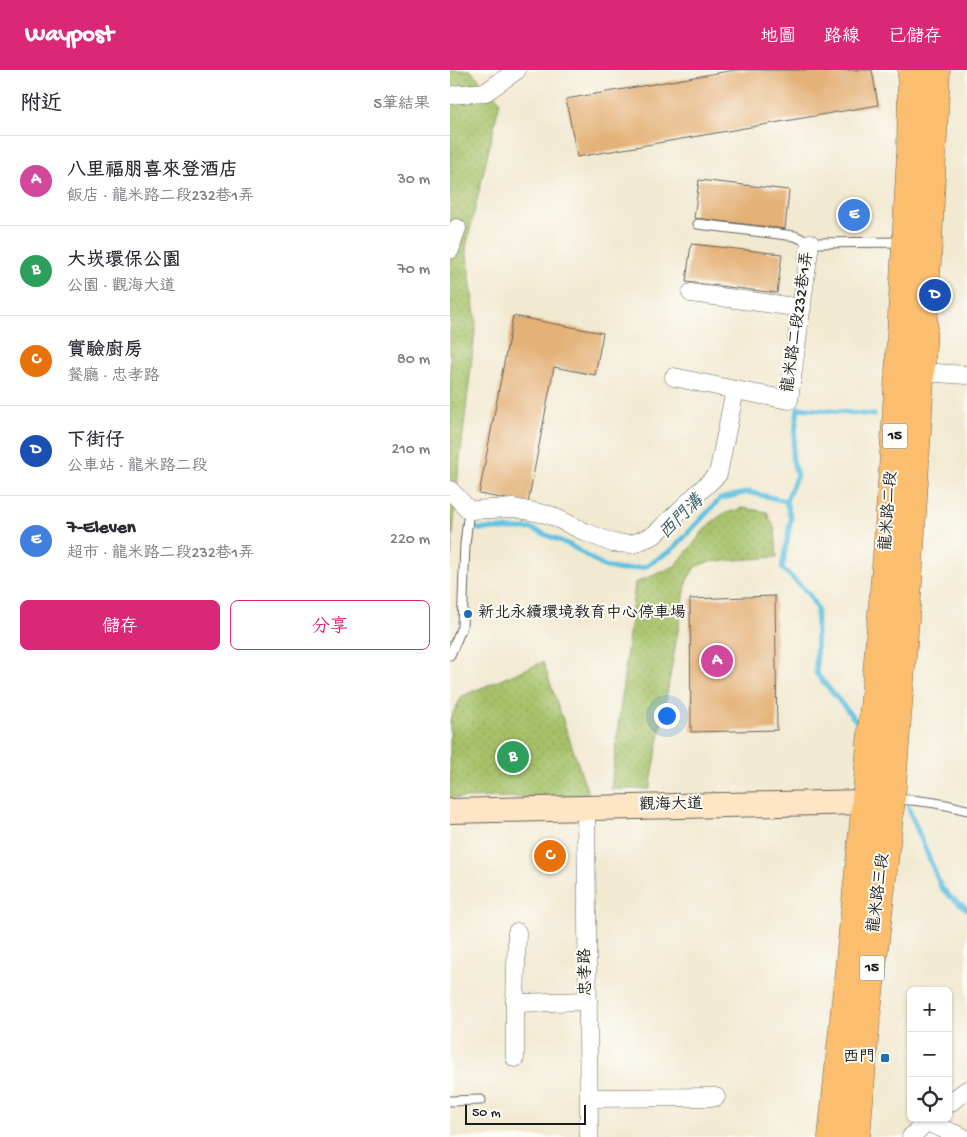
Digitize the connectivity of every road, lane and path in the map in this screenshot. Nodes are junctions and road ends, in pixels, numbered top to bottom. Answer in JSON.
{"nodes":[{"id":1,"x":517,"y":70,"type":"edge"},
{"id":2,"x":912,"y":70,"type":"edge"},
{"id":3,"x":936,"y":70,"type":"edge"},
{"id":4,"x":450,"y":95,"type":"edge"},
{"id":5,"x":698,"y":224,"type":"dead end"},
{"id":6,"x":457,"y":228,"type":"dead end"},
{"id":7,"x":810,"y":243,"type":"junction"},
{"id":8,"x":917,"y":243,"type":"junction"},
{"id":9,"x":450,"y":250,"type":"edge"},
{"id":10,"x":691,"y":293,"type":"dead end"},
{"id":11,"x":802,"y":308,"type":"junction"},
{"id":12,"x":920,"y":372,"type":"junction"},
{"id":13,"x":967,"y":375,"type":"edge"},
{"id":14,"x":674,"y":377,"type":"dead end"},
{"id":15,"x":735,"y":390,"type":"junction"},
{"id":16,"x":450,"y":490,"type":"edge"},
{"id":17,"x":469,"y":510,"type":"junction"},
{"id":18,"x":898,"y":555,"type":"junction"},
{"id":19,"x":450,"y":655,"type":"edge"},
{"id":20,"x":879,"y":800,"type":"junction"},
{"id":21,"x":586,"y":808,"type":"junction"},
{"id":22,"x":967,"y":810,"type":"edge"},
{"id":23,"x":450,"y":811,"type":"edge"},
{"id":24,"x":517,"y":932,"type":"dead end"},
{"id":25,"x":515,"y":1002,"type":"junction"},
{"id":26,"x":588,"y":1002,"type":"junction"},
{"id":27,"x":515,"y":1058,"type":"dead end"},
{"id":28,"x":967,"y":1090,"type":"edge"},
{"id":29,"x":716,"y":1097,"type":"dead end"},
{"id":30,"x":589,"y":1098,"type":"junction"},
{"id":31,"x":481,"y":1100,"type":"dead end"},
{"id":32,"x":450,"y":1101,"type":"edge"},
{"id":33,"x":952,"y":1101,"type":"edge"},
{"id":34,"x":926,"y":1122,"type":"edge"},
{"id":35,"x":932,"y":1122,"type":"edge"},
{"id":36,"x":589,"y":1137,"type":"edge"},
{"id":37,"x":832,"y":1137,"type":"edge"},
{"id":38,"x":856,"y":1137,"type":"edge"},
{"id":39,"x":911,"y":1137,"type":"edge"},
{"id":40,"x":963,"y":1137,"type":"edge"}],
"edges":[{"from":1,"to":4,"type":"street"},
{"from":2,"to":8,"type":"main road","name":"龍米路二段","number":"15"},
{"from":3,"to":8,"type":"main road","name":"龍米路二段","number":"15"},
{"from":5,"to":7,"type":"lane"},
{"from":6,"to":9,"type":"street"},
{"from":7,"to":8,"type":"lane"},
{"from":7,"to":11,"type":"street","name":"龍米路二段232巷1弄"},
{"from":8,"to":12,"type":"main road","name":"龍米路二段","number":"15"},
{"from":8,"to":18,"type":"main road","name":"龍米路二段","number":"15"},
{"from":10,"to":11,"type":"street"},
{"from":11,"to":15,"type":"street","name":"龍米路二段232巷1弄"},
{"from":12,"to":13,"type":"street"},
{"from":12,"to":18,"type":"main road","name":"龍米路二段","number":"15"},
{"from":14,"to":15,"type":"street"},
{"from":15,"to":17,"type":"street"},
{"from":16,"to":17,"type":"street"},
{"from":17,"to":19,"type":"lane"},
{"from":18,"to":20,"type":"main road","name":"龍米路二段","number":"15"},
{"from":20,"to":21,"type":"street","name":"觀海大道"},
{"from":20,"to":22,"type":"lane"},
{"from":20,"to":37,"type":"main road","name":"龍米路三段","number":"15"},
{"from":20,"to":38,"type":"main road","name":"龍米路三段","number":"15"},
{"from":21,"to":23,"type":"street","name":"觀海大道"},
{"from":21,"to":26,"type":"street","name":"忠孝路"},
{"from":24,"to":25,"type":"street"},
{"from":25,"to":26,"type":"street"},
{"from":25,"to":27,"type":"street"},
{"from":26,"to":30,"type":"street","name":"忠孝路"},
{"from":28,"to":33,"type":"street"},
{"from":29,"to":30,"type":"street"},
{"from":30,"to":36,"type":"street","name":"忠孝路"},
{"from":31,"to":32,"type":"lane"},
{"from":34,"to":39,"type":"street"},
{"from":35,"to":40,"type":"street"}]}
